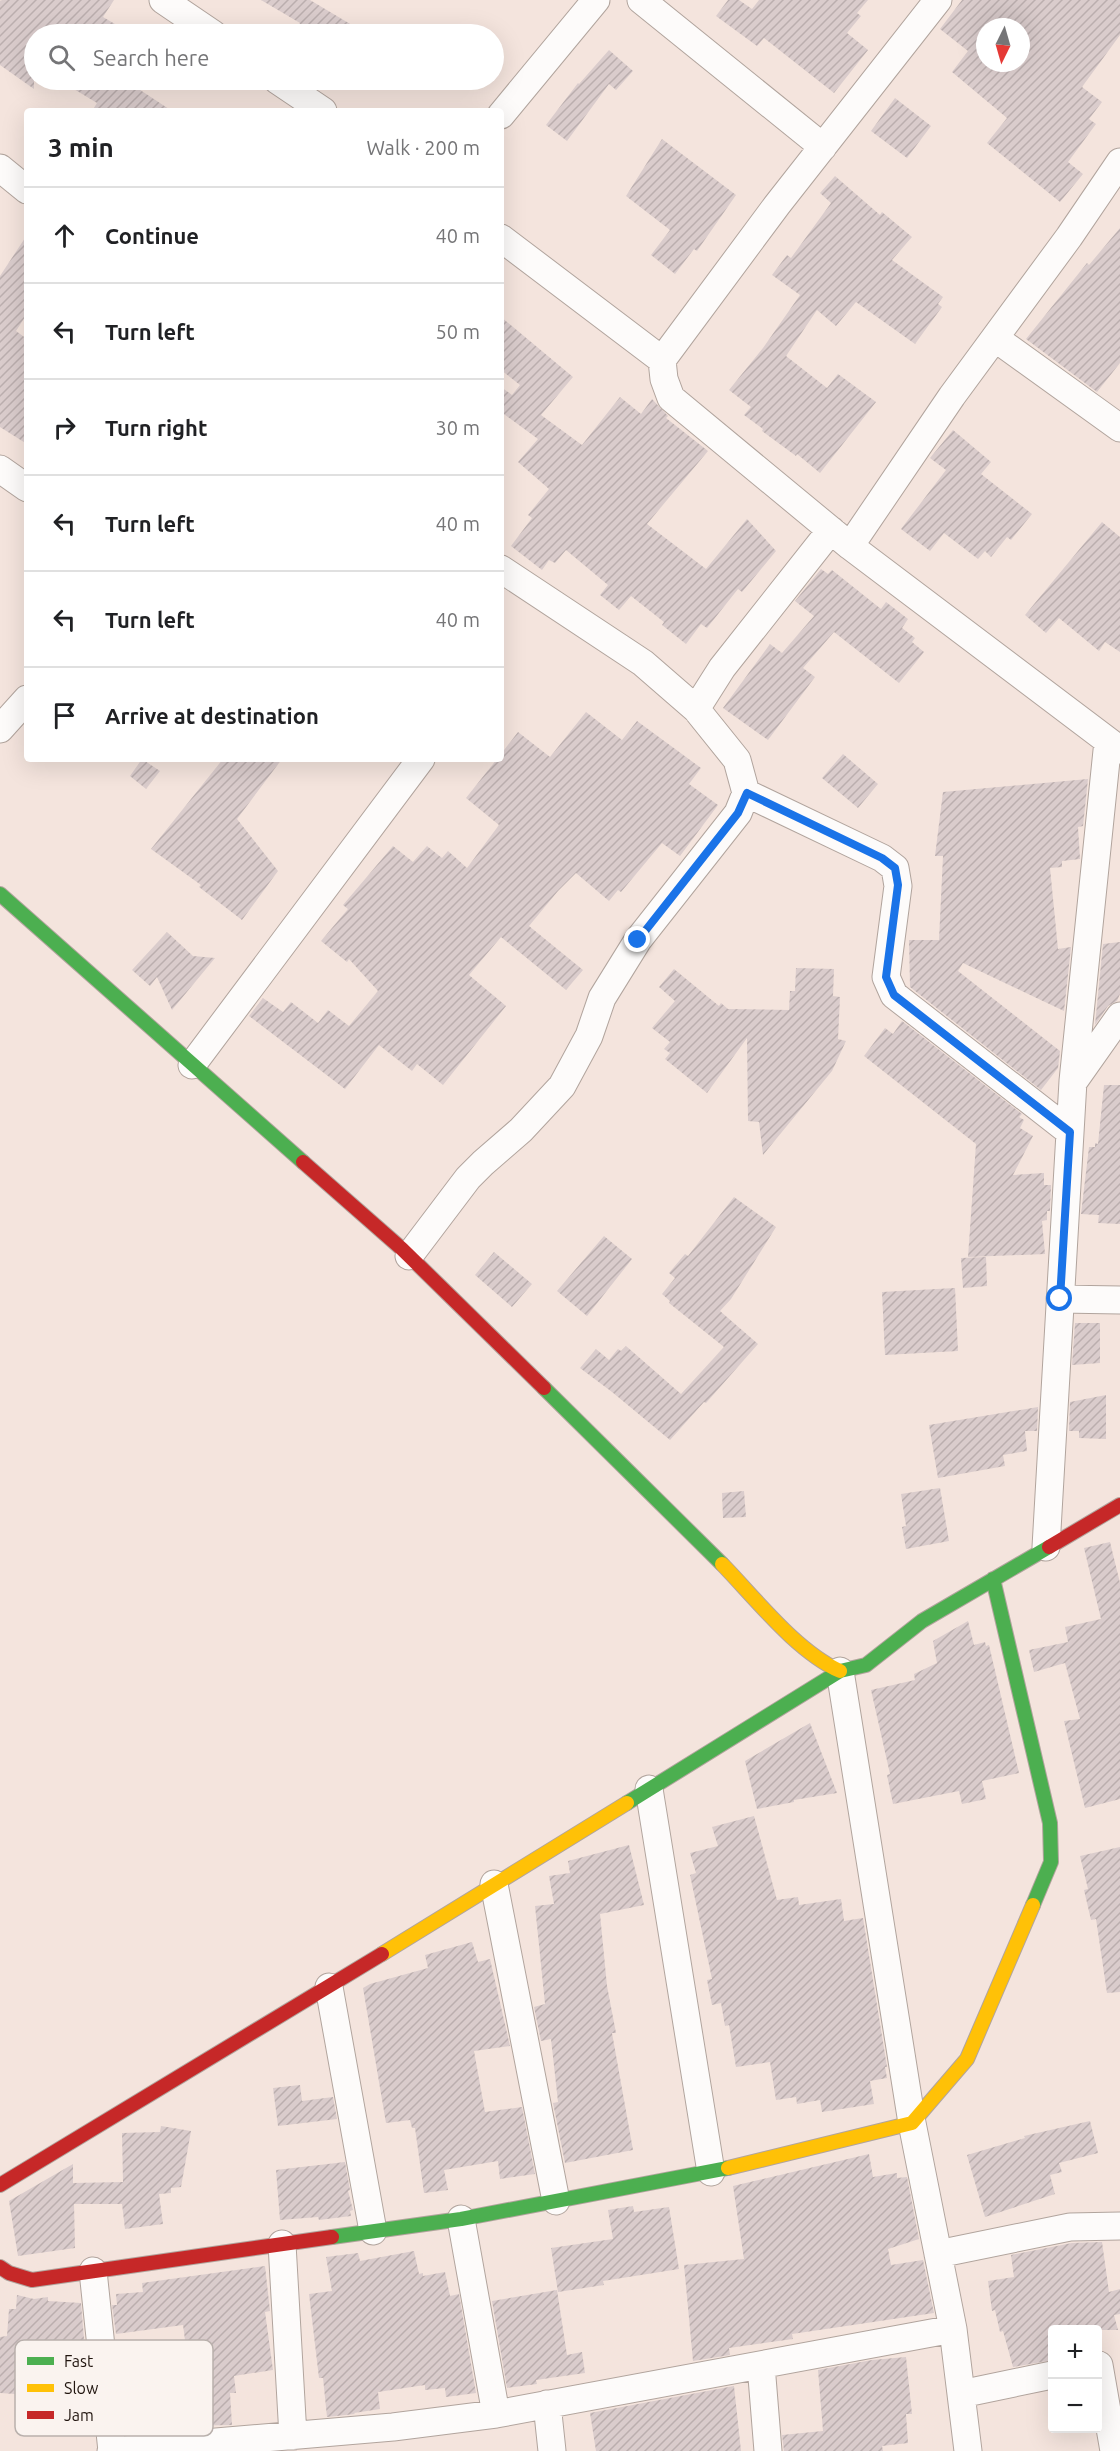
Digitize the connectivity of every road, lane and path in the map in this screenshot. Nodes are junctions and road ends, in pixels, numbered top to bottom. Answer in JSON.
{"nodes":[{"id":1,"x":163,"y":0,"type":"edge"},
{"id":2,"x":596,"y":0,"type":"edge"},
{"id":3,"x":641,"y":0,"type":"edge"},
{"id":4,"x":938,"y":0,"type":"edge"},
{"id":5,"x":198,"y":24,"type":"edge"},
{"id":6,"x":293,"y":90,"type":"edge"},
{"id":7,"x":319,"y":108,"type":"edge"},
{"id":8,"x":504,"y":111,"type":"edge"},
{"id":9,"x":823,"y":147,"type":"junction"},
{"id":10,"x":1120,"y":162,"type":"edge"},
{"id":11,"x":0,"y":168,"type":"edge"},
{"id":12,"x":24,"y":188,"type":"edge"},
{"id":13,"x":504,"y":240,"type":"edge"},
{"id":14,"x":994,"y":338,"type":"junction"},
{"id":15,"x":662,"y":360,"type":"junction"},
{"id":16,"x":1120,"y":428,"type":"edge"},
{"id":17,"x":0,"y":469,"type":"edge"},
{"id":18,"x":24,"y":486,"type":"edge"},
{"id":19,"x":841,"y":538,"type":"junction"},
{"id":20,"x":504,"y":571,"type":"edge"},
{"id":21,"x":24,"y":702,"type":"edge"},
{"id":22,"x":696,"y":709,"type":"junction"},
{"id":23,"x":0,"y":729,"type":"edge"},
{"id":24,"x":1114,"y":745,"type":"edge"},
{"id":25,"x":419,"y":762,"type":"edge"},
{"id":26,"x":747,"y":793,"type":"junction"},
{"id":27,"x":0,"y":894,"type":"edge"},
{"id":28,"x":1120,"y":1016,"type":"edge"},
{"id":29,"x":1111,"y":1045,"type":"edge"},
{"id":30,"x":192,"y":1065,"type":"junction"},
{"id":31,"x":1073,"y":1082,"type":"junction"},
{"id":32,"x":1070,"y":1132,"type":"junction"},
{"id":33,"x":409,"y":1256,"type":"junction"},
{"id":34,"x":1060,"y":1299,"type":"junction"},
{"id":35,"x":1120,"y":1300,"type":"edge"},
{"id":36,"x":1120,"y":1505,"type":"edge"},
{"id":37,"x":1046,"y":1547,"type":"junction"},
{"id":38,"x":993,"y":1579,"type":"junction"},
{"id":39,"x":840,"y":1671,"type":"junction"},
{"id":40,"x":649,"y":1789,"type":"junction"},
{"id":41,"x":494,"y":1884,"type":"junction"},
{"id":42,"x":329,"y":1987,"type":"junction"},
{"id":43,"x":912,"y":2123,"type":"junction"},
{"id":44,"x":711,"y":2172,"type":"junction"},
{"id":45,"x":0,"y":2184,"type":"edge"},
{"id":46,"x":556,"y":2201,"type":"junction"},
{"id":47,"x":461,"y":2219,"type":"junction"},
{"id":48,"x":1120,"y":2226,"type":"edge"},
{"id":49,"x":373,"y":2231,"type":"junction"},
{"id":50,"x":282,"y":2244,"type":"junction"},
{"id":51,"x":938,"y":2254,"type":"junction"},
{"id":52,"x":0,"y":2267,"type":"edge"},
{"id":53,"x":93,"y":2271,"type":"junction"},
{"id":54,"x":953,"y":2329,"type":"junction"},
{"id":55,"x":100,"y":2340,"type":"edge"},
{"id":56,"x":1106,"y":2364,"type":"edge"},
{"id":57,"x":761,"y":2365,"type":"junction"},
{"id":58,"x":1048,"y":2376,"type":"edge"},
{"id":59,"x":961,"y":2394,"type":"junction"},
{"id":60,"x":548,"y":2404,"type":"junction"},
{"id":61,"x":496,"y":2414,"type":"junction"},
{"id":62,"x":110,"y":2436,"type":"edge"},
{"id":63,"x":293,"y":2436,"type":"junction"},
{"id":64,"x":393,"y":2439,"type":"edge"},
{"id":65,"x":160,"y":2449,"type":"edge"},
{"id":66,"x":111,"y":2451,"type":"edge"},
{"id":67,"x":552,"y":2451,"type":"edge"},
{"id":68,"x":768,"y":2451,"type":"edge"},
{"id":69,"x":968,"y":2451,"type":"edge"},
{"id":70,"x":1114,"y":2451,"type":"edge"}],
"edges":[{"from":1,"to":5,"type":"street"},
{"from":2,"to":8,"type":"street"},
{"from":3,"to":9,"type":"street"},
{"from":4,"to":9,"type":"street"},
{"from":6,"to":7,"type":"street"},
{"from":9,"to":15,"type":"street"},
{"from":10,"to":14,"type":"street"},
{"from":11,"to":12,"type":"street"},
{"from":13,"to":15,"type":"street"},
{"from":14,"to":16,"type":"street"},
{"from":14,"to":19,"type":"street"},
{"from":15,"to":19,"type":"street"},
{"from":17,"to":18,"type":"street"},
{"from":19,"to":22,"type":"street"},
{"from":19,"to":24,"type":"street"},
{"from":20,"to":22,"type":"street"},
{"from":21,"to":23,"type":"street"},
{"from":22,"to":26,"type":"street"},
{"from":24,"to":31,"type":"street"},
{"from":25,"to":30,"type":"street"},
{"from":26,"to":32,"type":"street"},
{"from":26,"to":33,"type":"street"},
{"from":27,"to":30,"type":"street"},
{"from":28,"to":29,"type":"street"},
{"from":29,"to":31,"type":"street"},
{"from":30,"to":33,"type":"street"},
{"from":31,"to":32,"type":"street"},
{"from":32,"to":34,"type":"street"},
{"from":33,"to":39,"type":"street"},
{"from":34,"to":35,"type":"street"},
{"from":34,"to":37,"type":"street"},
{"from":36,"to":37,"type":"street"},
{"from":37,"to":38,"type":"street"},
{"from":38,"to":39,"type":"street"},
{"from":38,"to":43,"type":"street"},
{"from":39,"to":40,"type":"street"},
{"from":39,"to":43,"type":"street"},
{"from":40,"to":41,"type":"street"},
{"from":40,"to":44,"type":"street"},
{"from":41,"to":42,"type":"street"},
{"from":41,"to":46,"type":"street"},
{"from":42,"to":45,"type":"street"},
{"from":42,"to":49,"type":"street"},
{"from":43,"to":44,"type":"street"},
{"from":43,"to":51,"type":"street"},
{"from":44,"to":46,"type":"street"},
{"from":46,"to":47,"type":"street"},
{"from":47,"to":49,"type":"street"},
{"from":47,"to":61,"type":"street"},
{"from":48,"to":51,"type":"street"},
{"from":49,"to":50,"type":"street"},
{"from":50,"to":53,"type":"street"},
{"from":50,"to":63,"type":"street"},
{"from":51,"to":54,"type":"street"},
{"from":52,"to":53,"type":"street"},
{"from":53,"to":55,"type":"street"},
{"from":54,"to":57,"type":"street"},
{"from":54,"to":59,"type":"street"},
{"from":56,"to":70,"type":"street"},
{"from":57,"to":60,"type":"street"},
{"from":57,"to":68,"type":"street"},
{"from":58,"to":59,"type":"street"},
{"from":59,"to":69,"type":"street"},
{"from":60,"to":61,"type":"street"},
{"from":60,"to":67,"type":"street"},
{"from":61,"to":64,"type":"street"},
{"from":62,"to":66,"type":"street"},
{"from":63,"to":64,"type":"street"},
{"from":63,"to":65,"type":"street"},
{"from":65,"to":66,"type":"street"}]}
